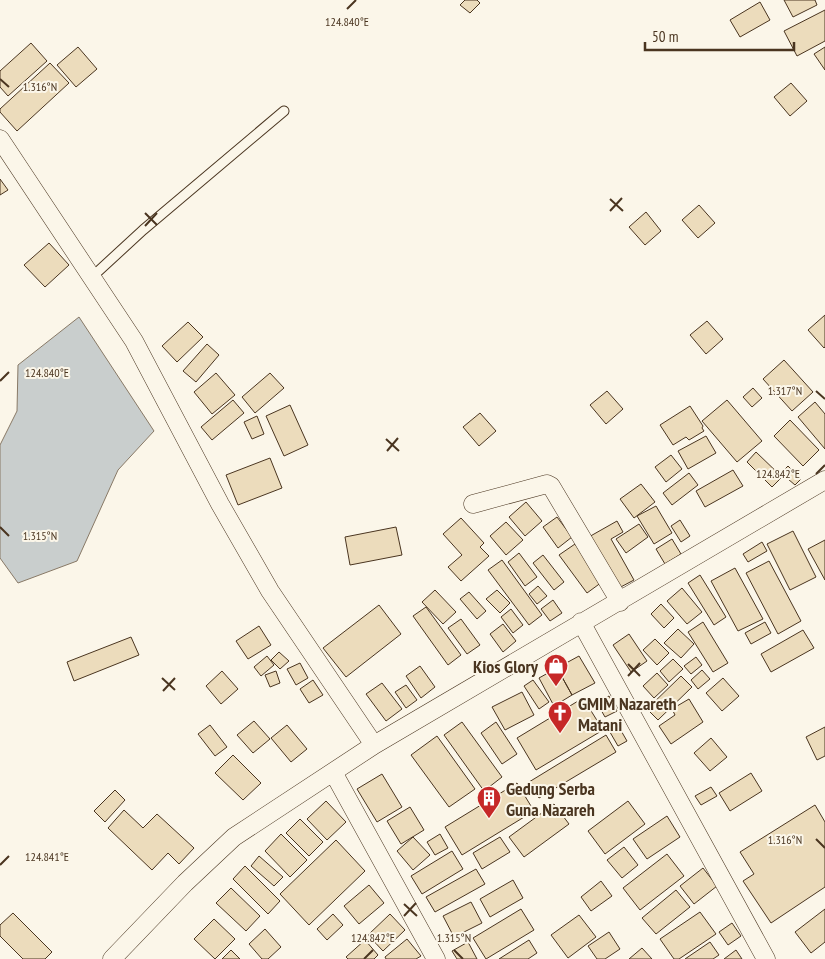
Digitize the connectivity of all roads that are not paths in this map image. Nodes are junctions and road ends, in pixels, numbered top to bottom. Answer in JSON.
{"nodes":[{"id":1,"x":284,"y":111,"type":"dead end"},
{"id":2,"x":0,"y":139,"type":"edge"},
{"id":3,"x":92,"y":277,"type":"junction"},
{"id":4,"x":825,"y":480,"type":"edge"},
{"id":5,"x":473,"y":504,"type":"dead end"},
{"id":6,"x":620,"y":602,"type":"junction"},
{"id":7,"x":581,"y":622,"type":"junction"},
{"id":8,"x":374,"y":744,"type":"junction"},
{"id":9,"x":332,"y":772,"type":"junction"},
{"id":10,"x":434,"y":958,"type":"edge"},
{"id":11,"x":112,"y":959,"type":"edge"},
{"id":12,"x":766,"y":959,"type":"edge"}],
"edges":[{"from":1,"to":3,"type":"lane"},
{"from":2,"to":3,"type":"street"},
{"from":3,"to":8,"type":"street"},
{"from":4,"to":6,"type":"street"},
{"from":5,"to":6,"type":"street"},
{"from":6,"to":7,"type":"street"},
{"from":7,"to":8,"type":"street"},
{"from":7,"to":12,"type":"street"},
{"from":8,"to":9,"type":"street"},
{"from":9,"to":10,"type":"street"},
{"from":9,"to":11,"type":"street"}]}
